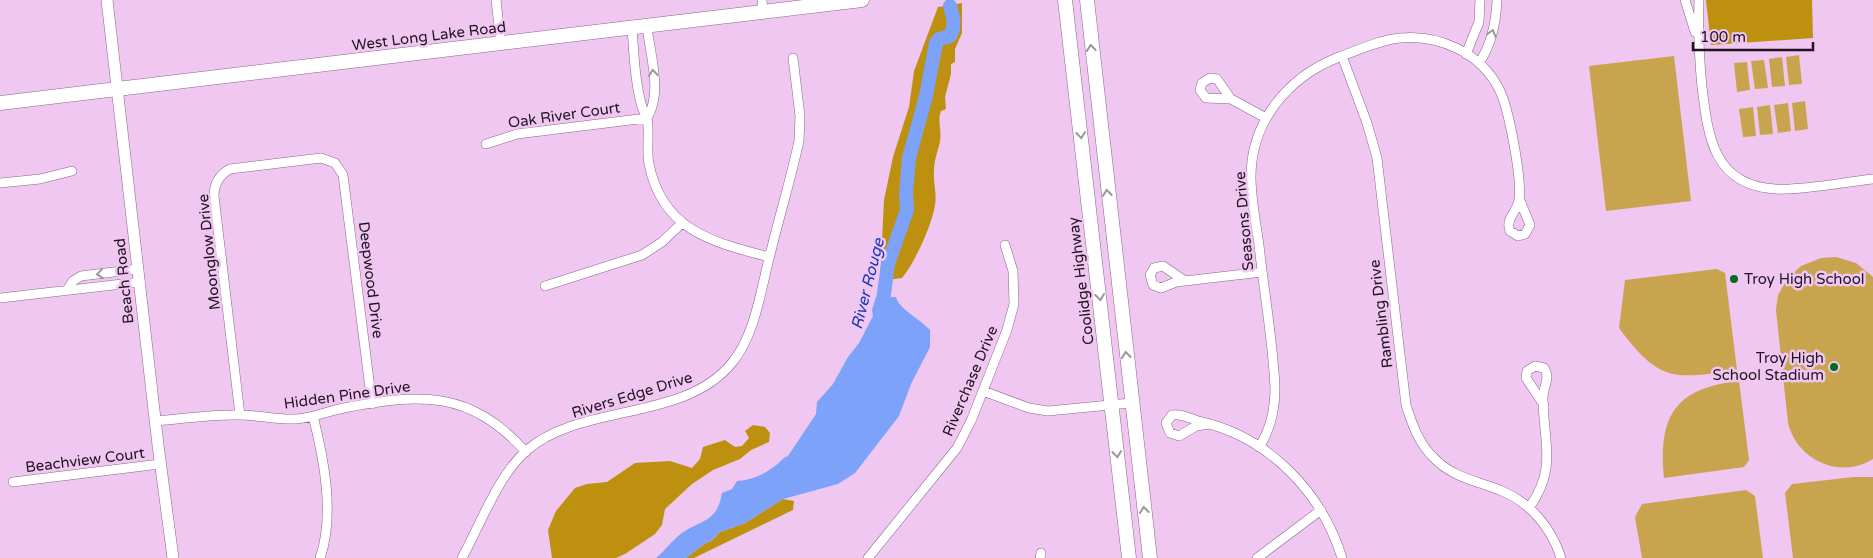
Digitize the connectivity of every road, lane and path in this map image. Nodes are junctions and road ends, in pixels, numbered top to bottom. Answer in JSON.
{"nodes":[{"id":1,"x":107,"y":0,"type":"edge"},
{"id":2,"x":496,"y":0,"type":"edge"},
{"id":3,"x":860,"y":0,"type":"edge"},
{"id":4,"x":1065,"y":0,"type":"edge"},
{"id":5,"x":1087,"y":0,"type":"edge"},
{"id":6,"x":1480,"y":0,"type":"edge"},
{"id":7,"x":1497,"y":0,"type":"edge"},
{"id":8,"x":1686,"y":0,"type":"edge"},
{"id":9,"x":1699,"y":0,"type":"edge"},
{"id":10,"x":763,"y":6,"type":"edge"},
{"id":11,"x":647,"y":26,"type":"junction"},
{"id":12,"x":632,"y":28,"type":"junction"},
{"id":13,"x":1697,"y":39,"type":"junction"},
{"id":14,"x":501,"y":44,"type":"junction"},
{"id":15,"x":1466,"y":54,"type":"junction"},
{"id":16,"x":1342,"y":56,"type":"junction"},
{"id":17,"x":793,"y":58,"type":"dead end"},
{"id":18,"x":1479,"y":63,"type":"junction"},
{"id":19,"x":1073,"y":70,"type":"junction"},
{"id":20,"x":1094,"y":81,"type":"junction"},
{"id":21,"x":118,"y":88,"type":"junction"},
{"id":22,"x":1231,"y":99,"type":"dead end"},
{"id":23,"x":1077,"y":101,"type":"junction"},
{"id":24,"x":0,"y":103,"type":"edge"},
{"id":25,"x":1098,"y":109,"type":"junction"},
{"id":26,"x":647,"y":118,"type":"junction"},
{"id":27,"x":1266,"y":118,"type":"junction"},
{"id":28,"x":486,"y":144,"type":"dead end"},
{"id":29,"x":335,"y":163,"type":"joint"},
{"id":30,"x":72,"y":171,"type":"dead end"},
{"id":31,"x":1873,"y":179,"type":"edge"},
{"id":32,"x":0,"y":183,"type":"edge"},
{"id":33,"x":1519,"y":198,"type":"dead end"},
{"id":34,"x":682,"y":222,"type":"junction"},
{"id":35,"x":1005,"y":245,"type":"dead end"},
{"id":36,"x":769,"y":257,"type":"junction"},
{"id":37,"x":138,"y":269,"type":"junction"},
{"id":38,"x":1262,"y":272,"type":"junction"},
{"id":39,"x":1186,"y":281,"type":"dead end"},
{"id":40,"x":140,"y":282,"type":"junction"},
{"id":41,"x":545,"y":286,"type":"dead end"},
{"id":42,"x":67,"y":290,"type":"junction"},
{"id":43,"x":0,"y":298,"type":"edge"},
{"id":44,"x":983,"y":391,"type":"junction"},
{"id":45,"x":1131,"y":403,"type":"junction"},
{"id":46,"x":372,"y":404,"type":"junction"},
{"id":47,"x":1112,"y":405,"type":"junction"},
{"id":48,"x":1544,"y":405,"type":"dead end"},
{"id":49,"x":240,"y":415,"type":"junction"},
{"id":50,"x":313,"y":416,"type":"junction"},
{"id":51,"x":155,"y":421,"type":"junction"},
{"id":52,"x":1210,"y":424,"type":"dead end"},
{"id":53,"x":1259,"y":447,"type":"junction"},
{"id":54,"x":526,"y":452,"type":"junction"},
{"id":55,"x":160,"y":464,"type":"junction"},
{"id":56,"x":13,"y":482,"type":"dead end"},
{"id":57,"x":1529,"y":508,"type":"junction"},
{"id":58,"x":1321,"y":510,"type":"junction"},
{"id":59,"x":173,"y":558,"type":"edge"},
{"id":60,"x":320,"y":558,"type":"edge"},
{"id":61,"x":462,"y":558,"type":"edge"},
{"id":62,"x":868,"y":558,"type":"edge"},
{"id":63,"x":1129,"y":558,"type":"edge"},
{"id":64,"x":1150,"y":558,"type":"edge"},
{"id":65,"x":1256,"y":558,"type":"edge"},
{"id":66,"x":1342,"y":558,"type":"edge"},
{"id":67,"x":1560,"y":558,"type":"edge"}],
"edges":[{"from":1,"to":21,"type":"street","name":"Beach Road"},
{"from":2,"to":14,"type":"street"},
{"from":3,"to":10,"type":"main road","name":"West Long Lake Road"},
{"from":4,"to":19,"type":"main road","name":"Coolidge Highway"},
{"from":20,"to":5,"type":"main road","one_way":true},
{"from":6,"to":15,"type":"street"},
{"from":18,"to":7,"type":"street","one_way":true},
{"from":8,"to":13,"type":"street"},
{"from":9,"to":13,"type":"street"},
{"from":10,"to":11,"type":"main road","name":"West Long Lake Road"},
{"from":11,"to":12,"type":"main road","name":"West Long Lake Road"},
{"from":26,"to":11,"type":"street","one_way":true},
{"from":12,"to":14,"type":"main road","name":"West Long Lake Road"},
{"from":12,"to":26,"type":"street"},
{"from":13,"to":31,"type":"street"},
{"from":14,"to":21,"type":"main road","name":"West Long Lake Road"},
{"from":15,"to":16,"type":"street","name":"Seasons Drive"},
{"from":15,"to":18,"type":"street","name":"Seasons Drive"},
{"from":16,"to":27,"type":"street","name":"Seasons Drive"},
{"from":16,"to":57,"type":"street","name":"Rambling Drive"},
{"from":17,"to":36,"type":"street","name":"Rivers Edge Drive"},
{"from":18,"to":33,"type":"street","name":"Seasons Drive"},
{"from":19,"to":20,"type":"main road"},
{"from":19,"to":23,"type":"main road","name":"Coolidge Highway"},
{"from":20,"to":25,"type":"main road"},
{"from":21,"to":24,"type":"main road","name":"West Long Lake Road"},
{"from":21,"to":37,"type":"street","name":"Beach Road"},
{"from":22,"to":27,"type":"street"},
{"from":23,"to":25,"type":"main road"},
{"from":23,"to":47,"type":"main road","name":"Coolidge Highway","one_way":true},
{"from":45,"to":25,"type":"main road","one_way":true},
{"from":26,"to":28,"type":"street","name":"Oak River Court"},
{"from":26,"to":34,"type":"street"},
{"from":27,"to":38,"type":"street","name":"Seasons Drive"},
{"from":29,"to":46,"type":"street","name":"Deepwood Drive"},
{"from":29,"to":49,"type":"street","name":"Moonglow Drive"},
{"from":30,"to":32,"type":"street"},
{"from":34,"to":36,"type":"street"},
{"from":34,"to":41,"type":"street"},
{"from":35,"to":44,"type":"street","name":"Riverchase Drive"},
{"from":36,"to":54,"type":"street","name":"Rivers Edge Drive"},
{"from":37,"to":40,"type":"street","name":"Beach Road"},
{"from":37,"to":42,"type":"street","one_way":true},
{"from":38,"to":39,"type":"street"},
{"from":38,"to":53,"type":"street","name":"Seasons Drive"},
{"from":40,"to":42,"type":"street"},
{"from":40,"to":51,"type":"street","name":"Beach Road"},
{"from":42,"to":43,"type":"street"},
{"from":44,"to":47,"type":"street"},
{"from":44,"to":62,"type":"street","name":"Riverchase Drive"},
{"from":45,"to":47,"type":"street"},
{"from":64,"to":45,"type":"main road","one_way":true},
{"from":46,"to":50,"type":"street","name":"Hidden Pine Drive"},
{"from":46,"to":54,"type":"street","name":"Hidden Pine Drive"},
{"from":47,"to":63,"type":"main road","name":"Coolidge Highway","one_way":true},
{"from":48,"to":57,"type":"street"},
{"from":49,"to":50,"type":"street","name":"Hidden Pine Drive"},
{"from":49,"to":51,"type":"street","name":"Hidden Pine Drive"},
{"from":50,"to":60,"type":"street"},
{"from":51,"to":55,"type":"street","name":"Beach Road"},
{"from":52,"to":53,"type":"street"},
{"from":53,"to":58,"type":"street"},
{"from":54,"to":61,"type":"street","name":"Rivers Edge Drive"},
{"from":55,"to":56,"type":"street","name":"Beachview Court"},
{"from":55,"to":59,"type":"street","name":"Beach Road"},
{"from":57,"to":67,"type":"street","name":"Rambling Drive"},
{"from":58,"to":65,"type":"street"},
{"from":58,"to":66,"type":"street"}]}
